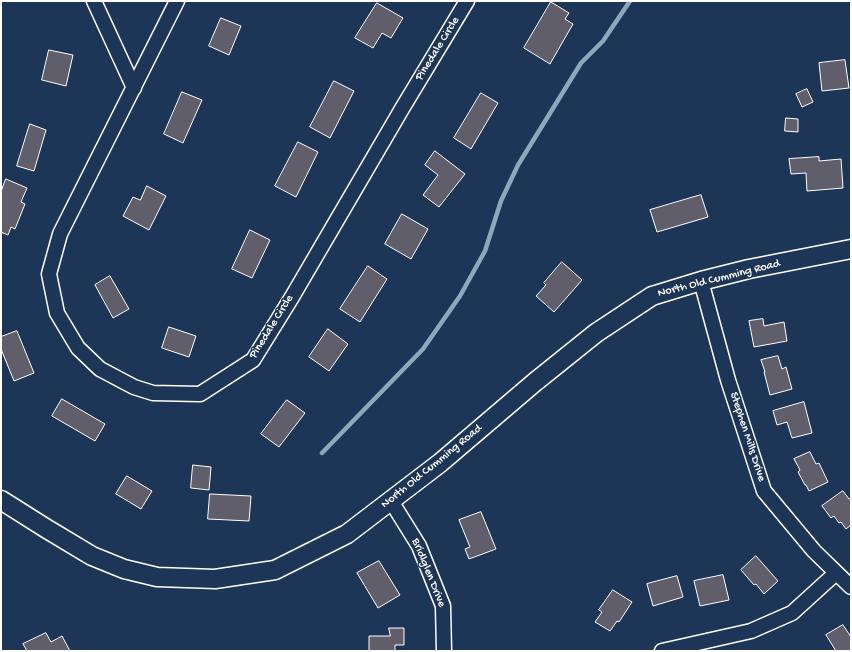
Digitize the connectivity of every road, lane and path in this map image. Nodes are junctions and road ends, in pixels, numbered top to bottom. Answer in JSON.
{"nodes":[{"id":1,"x":94,"y":1,"type":"edge"},
{"id":2,"x":177,"y":1,"type":"edge"},
{"id":3,"x":467,"y":1,"type":"edge"},
{"id":4,"x":134,"y":88,"type":"junction"},
{"id":5,"x":851,"y":249,"type":"edge"},
{"id":6,"x":701,"y":281,"type":"junction"},
{"id":7,"x":1,"y":500,"type":"edge"},
{"id":8,"x":391,"y":501,"type":"junction"},
{"id":9,"x":836,"y":573,"type":"junction"},
{"id":10,"x":851,"y":587,"type":"edge"},
{"id":11,"x":444,"y":651,"type":"edge"},
{"id":12,"x":662,"y":651,"type":"edge"}],
"edges":[{"from":1,"to":4,"type":"street"},
{"from":2,"to":4,"type":"street","name":"Pinedale Circle"},
{"from":3,"to":4,"type":"street","name":"Pinedale Circle"},
{"from":5,"to":6,"type":"street","name":"North Old Cumming Road"},
{"from":6,"to":8,"type":"street","name":"North Old Cumming Road"},
{"from":6,"to":9,"type":"street","name":"Stephen Mills Drive"},
{"from":7,"to":8,"type":"street","name":"North Old Cumming Road"},
{"from":8,"to":11,"type":"street","name":"Bridlglen Drive"},
{"from":9,"to":10,"type":"street","name":"Stephen Mills Drive"},
{"from":9,"to":12,"type":"street"}]}
